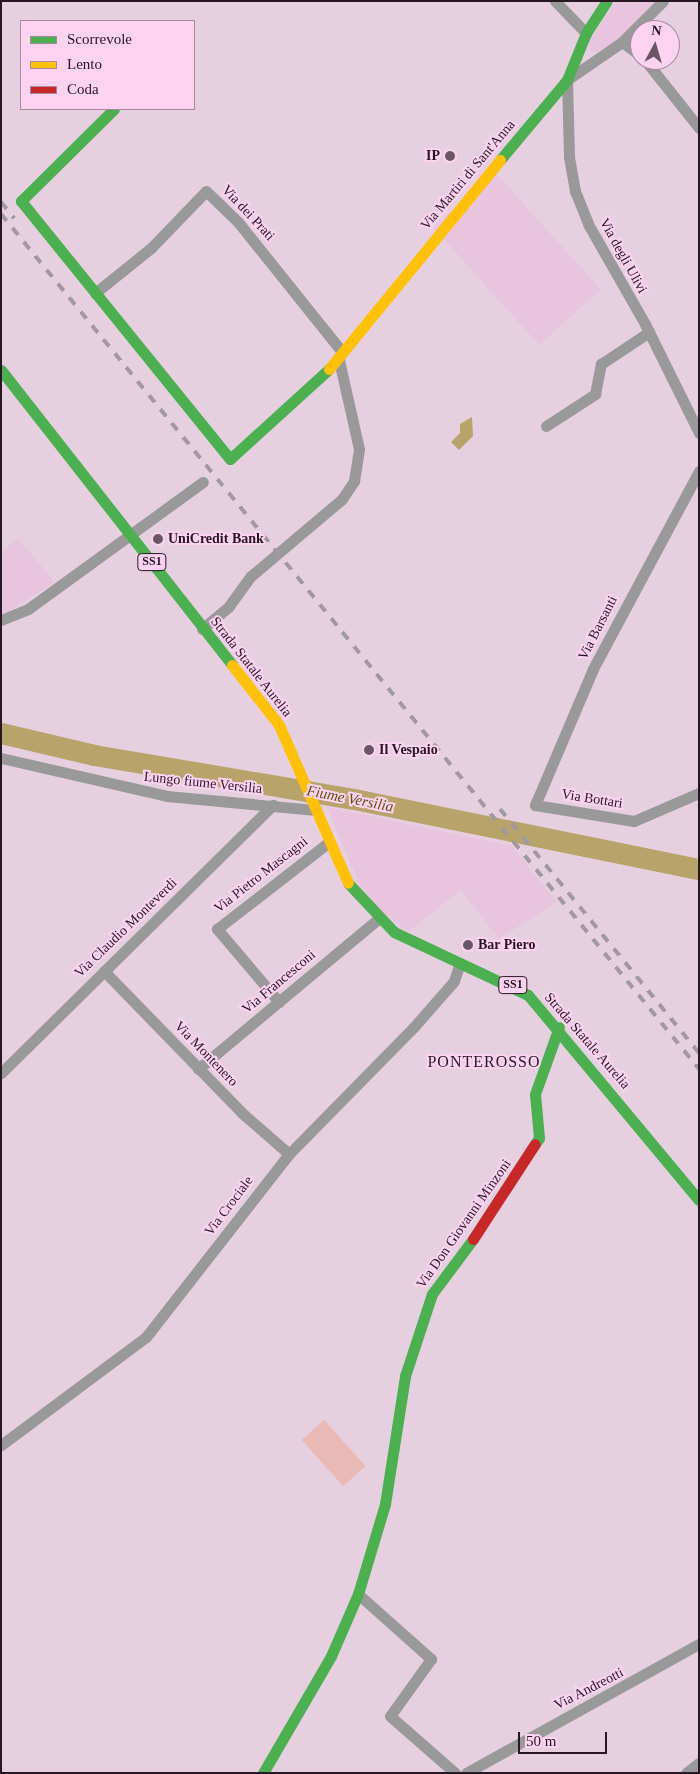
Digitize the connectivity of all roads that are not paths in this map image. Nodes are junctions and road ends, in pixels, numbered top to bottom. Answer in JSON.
{"nodes":[{"id":1,"x":555,"y":1,"type":"edge"},
{"id":2,"x":608,"y":1,"type":"edge"},
{"id":3,"x":663,"y":1,"type":"edge"},
{"id":4,"x":586,"y":33,"type":"junction"},
{"id":5,"x":622,"y":42,"type":"junction"},
{"id":6,"x":630,"y":48,"type":"edge"},
{"id":7,"x":653,"y":70,"type":"edge"},
{"id":8,"x":567,"y":80,"type":"junction"},
{"id":9,"x":113,"y":110,"type":"edge"},
{"id":10,"x":699,"y":128,"type":"edge"},
{"id":11,"x":95,"y":293,"type":"junction"},
{"id":12,"x":649,"y":332,"type":"junction"},
{"id":13,"x":340,"y":356,"type":"junction"},
{"id":14,"x":1,"y":370,"type":"edge"},
{"id":15,"x":546,"y":426,"type":"dead end"},
{"id":16,"x":699,"y":433,"type":"edge"},
{"id":17,"x":699,"y":471,"type":"edge"},
{"id":18,"x":203,"y":482,"type":"dead end"},
{"id":19,"x":131,"y":535,"type":"junction"},
{"id":20,"x":1,"y":620,"type":"edge"},
{"id":21,"x":202,"y":629,"type":"junction"},
{"id":22,"x":1,"y":758,"type":"edge"},
{"id":23,"x":699,"y":793,"type":"edge"},
{"id":24,"x":273,"y":805,"type":"junction"},
{"id":25,"x":535,"y":805,"type":"joint"},
{"id":26,"x":315,"y":806,"type":"junction"},
{"id":27,"x":328,"y":842,"type":"junction"},
{"id":28,"x":379,"y":918,"type":"junction"},
{"id":29,"x":460,"y":963,"type":"junction"},
{"id":30,"x":104,"y":970,"type":"junction"},
{"id":31,"x":279,"y":1002,"type":"junction"},
{"id":32,"x":559,"y":1027,"type":"junction"},
{"id":33,"x":198,"y":1069,"type":"junction"},
{"id":34,"x":1,"y":1073,"type":"edge"},
{"id":35,"x":289,"y":1154,"type":"junction"},
{"id":36,"x":699,"y":1200,"type":"edge"},
{"id":37,"x":1,"y":1445,"type":"edge"},
{"id":38,"x":358,"y":1594,"type":"junction"},
{"id":39,"x":699,"y":1644,"type":"edge"},
{"id":40,"x":699,"y":1763,"type":"edge"},
{"id":41,"x":263,"y":1773,"type":"edge"},
{"id":42,"x":455,"y":1773,"type":"edge"},
{"id":43,"x":466,"y":1773,"type":"edge"},
{"id":44,"x":686,"y":1773,"type":"edge"}],
"edges":[{"from":1,"to":4,"type":"street"},
{"from":2,"to":4,"type":"street","name":"Via Martiri di Sant'Anna"},
{"from":3,"to":5,"type":"street"},
{"from":4,"to":8,"type":"street","name":"Via Martiri di Sant'Anna"},
{"from":5,"to":6,"type":"street"},
{"from":5,"to":8,"type":"street"},
{"from":7,"to":10,"type":"street"},
{"from":8,"to":12,"type":"street","name":"Via degli Ulivi"},
{"from":8,"to":13,"type":"street","name":"Via Martiri di Sant'Anna"},
{"from":9,"to":11,"type":"street"},
{"from":11,"to":13,"type":"street","name":"Via dei Prati"},
{"from":11,"to":13,"type":"street","name":"Via Martiri di Sant'Anna"},
{"from":12,"to":15,"type":"street"},
{"from":12,"to":16,"type":"street","name":"Via degli Ulivi"},
{"from":13,"to":21,"type":"street"},
{"from":14,"to":19,"type":"street","name":"Strada Statale Aurelia","number":"SS1"},
{"from":17,"to":25,"type":"street","name":"Via Barsanti"},
{"from":18,"to":19,"type":"street"},
{"from":19,"to":20,"type":"street"},
{"from":19,"to":21,"type":"street","name":"Strada Statale Aurelia","number":"SS1"},
{"from":21,"to":26,"type":"street","name":"Strada Statale Aurelia","number":"SS1"},
{"from":22,"to":24,"type":"street","name":"Lungo fiume Versilia"},
{"from":23,"to":25,"type":"street","name":"Via Bottari"},
{"from":24,"to":26,"type":"street","name":"Lungo fiume Versilia"},
{"from":24,"to":30,"type":"street","name":"Via Claudio Monteverdi"},
{"from":26,"to":27,"type":"street","name":"Strada Statale Aurelia","number":"SS1"},
{"from":27,"to":28,"type":"street","name":"Strada Statale Aurelia","number":"SS1"},
{"from":27,"to":31,"type":"street","name":"Via Pietro Mascagni"},
{"from":28,"to":29,"type":"street","name":"Strada Statale Aurelia","number":"SS1"},
{"from":28,"to":31,"type":"street","name":"Via Francesconi"},
{"from":29,"to":32,"type":"street","name":"Strada Statale Aurelia","number":"SS1"},
{"from":29,"to":35,"type":"street","name":"Via Crociale"},
{"from":30,"to":33,"type":"street","name":"Via Montenero"},
{"from":30,"to":34,"type":"street","name":"Via Claudio Monteverdi"},
{"from":31,"to":33,"type":"street","name":"Via Francesconi"},
{"from":32,"to":36,"type":"street","name":"Strada Statale Aurelia","number":"SS1"},
{"from":32,"to":38,"type":"street","name":"Via Don Giovanni Minzoni"},
{"from":33,"to":35,"type":"street","name":"Via Montenero"},
{"from":35,"to":37,"type":"street","name":"Via Crociale"},
{"from":38,"to":41,"type":"street","name":"Via Don Giovanni Minzoni"},
{"from":38,"to":42,"type":"street"},
{"from":39,"to":43,"type":"street","name":"Via Andreotti"},
{"from":40,"to":44,"type":"street"}]}
